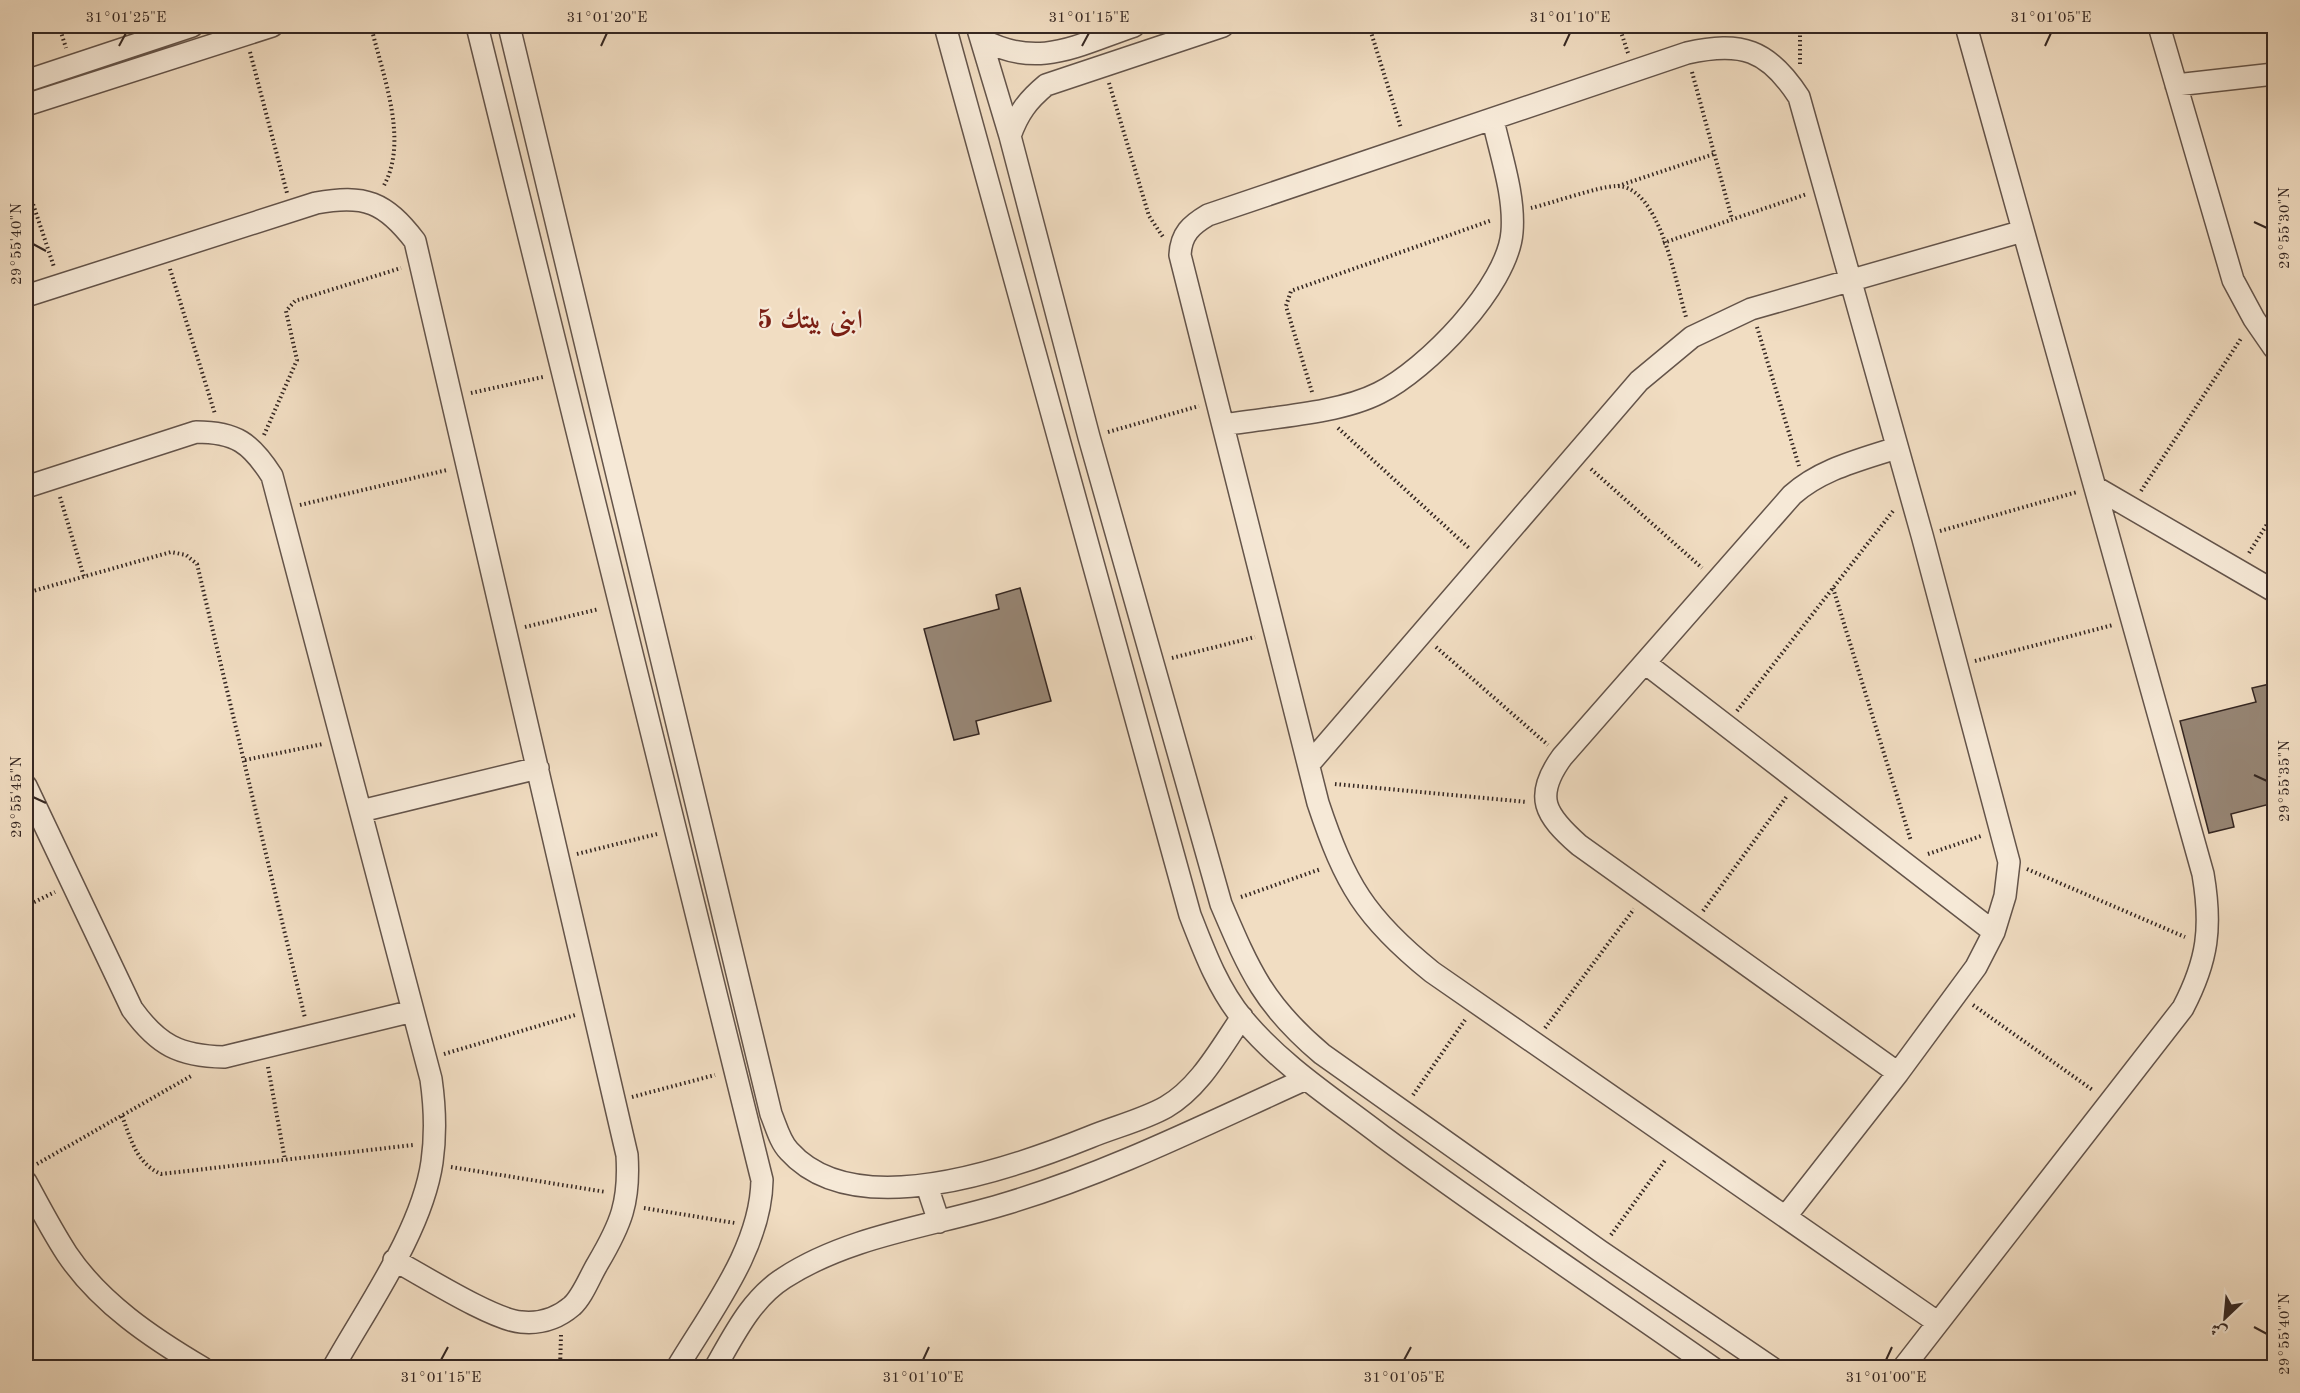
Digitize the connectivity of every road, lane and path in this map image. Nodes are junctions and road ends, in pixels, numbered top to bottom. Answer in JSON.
{"nodes":[{"id":1,"x":192,"y":26,"type":"edge"},
{"id":2,"x":272,"y":26,"type":"edge"},
{"id":3,"x":371,"y":26,"type":"edge"},
{"id":4,"x":477,"y":26,"type":"edge"},
{"id":5,"x":508,"y":26,"type":"edge"},
{"id":6,"x":945,"y":26,"type":"edge"},
{"id":7,"x":1134,"y":26,"type":"edge"},
{"id":8,"x":1223,"y":26,"type":"edge"},
{"id":9,"x":1368,"y":26,"type":"edge"},
{"id":10,"x":1619,"y":26,"type":"edge"},
{"id":11,"x":1966,"y":26,"type":"edge"},
{"id":12,"x":2159,"y":26,"type":"edge"},
{"id":13,"x":979,"y":32,"type":"edge"},
{"id":14,"x":245,"y":34,"type":"junction"},
{"id":15,"x":1059,"y":52,"type":"junction"},
{"id":16,"x":1687,"y":53,"type":"junction"},
{"id":17,"x":1104,"y":64,"type":"junction"},
{"id":18,"x":1634,"y":71,"type":"junction"},
{"id":19,"x":2274,"y":74,"type":"edge"},
{"id":20,"x":1066,"y":76,"type":"junction"},
{"id":21,"x":26,"y":81,"type":"edge"},
{"id":22,"x":2176,"y":85,"type":"junction"},
{"id":23,"x":26,"y":105,"type":"edge"},
{"id":24,"x":1493,"y":120,"type":"junction"},
{"id":25,"x":1010,"y":136,"type":"junction"},
{"id":26,"x":1408,"y":148,"type":"junction"},
{"id":27,"x":1714,"y":154,"type":"junction"},
{"id":28,"x":26,"y":183,"type":"edge"},
{"id":29,"x":1617,"y":186,"type":"junction"},
{"id":30,"x":1824,"y":188,"type":"junction"},
{"id":31,"x":373,"y":203,"type":"junction"},
{"id":32,"x":292,"y":210,"type":"junction"},
{"id":33,"x":1513,"y":213,"type":"junction"},
{"id":34,"x":1732,"y":219,"type":"junction"},
{"id":35,"x":2023,"y":231,"type":"junction"},
{"id":36,"x":1663,"y":243,"type":"junction"},
{"id":37,"x":165,"y":251,"type":"junction"},
{"id":38,"x":1180,"y":255,"type":"junction"},
{"id":39,"x":421,"y":262,"type":"junction"},
{"id":40,"x":566,"y":266,"type":"junction"},
{"id":41,"x":537,"y":275,"type":"junction"},
{"id":42,"x":1849,"y":279,"type":"junction"},
{"id":43,"x":60,"y":285,"type":"junction"},
{"id":44,"x":26,"y":296,"type":"edge"},
{"id":45,"x":1751,"y":309,"type":"junction"},
{"id":46,"x":2254,"y":319,"type":"junction"},
{"id":47,"x":1692,"y":337,"type":"junction"},
{"id":48,"x":2274,"y":348,"type":"edge"},
{"id":49,"x":562,"y":372,"type":"junction"},
{"id":50,"x":453,"y":398,"type":"junction"},
{"id":51,"x":1217,"y":401,"type":"junction"},
{"id":52,"x":1318,"y":410,"type":"junction"},
{"id":53,"x":1223,"y":425,"type":"junction"},
{"id":54,"x":220,"y":432,"type":"junction"},
{"id":55,"x":1089,"y":437,"type":"junction"},
{"id":56,"x":1896,"y":448,"type":"junction"},
{"id":57,"x":257,"y":452,"type":"junction"},
{"id":58,"x":1574,"y":453,"type":"junction"},
{"id":59,"x":468,"y":465,"type":"junction"},
{"id":60,"x":55,"y":478,"type":"junction"},
{"id":61,"x":1804,"y":484,"type":"junction"},
{"id":62,"x":26,"y":487,"type":"edge"},
{"id":63,"x":2095,"y":487,"type":"junction"},
{"id":64,"x":1909,"y":491,"type":"junction"},
{"id":65,"x":2130,"y":508,"type":"junction"},
{"id":66,"x":281,"y":509,"type":"junction"},
{"id":67,"x":2274,"y":513,"type":"edge"},
{"id":68,"x":1922,"y":536,"type":"junction"},
{"id":69,"x":1484,"y":562,"type":"junction"},
{"id":70,"x":2239,"y":570,"type":"junction"},
{"id":71,"x":84,"y":577,"type":"junction"},
{"id":72,"x":1716,"y":580,"type":"junction"},
{"id":73,"x":1833,"y":588,"type":"junction"},
{"id":74,"x":2274,"y":591,"type":"edge"},
{"id":75,"x":26,"y":593,"type":"edge"},
{"id":76,"x":620,"y":604,"type":"junction"},
{"id":77,"x":2132,"y":620,"type":"junction"},
{"id":78,"x":507,"y":631,"type":"junction"},
{"id":79,"x":1276,"y":632,"type":"junction"},
{"id":80,"x":1421,"y":634,"type":"junction"},
{"id":81,"x":1153,"y":662,"type":"junction"},
{"id":82,"x":1645,"y":663,"type":"junction"},
{"id":83,"x":1957,"y":666,"type":"junction"},
{"id":84,"x":1726,"y":726,"type":"junction"},
{"id":85,"x":342,"y":740,"type":"junction"},
{"id":86,"x":1562,"y":757,"type":"junction"},
{"id":87,"x":245,"y":760,"type":"junction"},
{"id":88,"x":538,"y":768,"type":"junction"},
{"id":89,"x":1312,"y":773,"type":"junction"},
{"id":90,"x":1798,"y":781,"type":"junction"},
{"id":91,"x":26,"y":786,"type":"edge"},
{"id":92,"x":1546,"y":804,"type":"junction"},
{"id":93,"x":360,"y":811,"type":"junction"},
{"id":94,"x":675,"y":829,"type":"junction"},
{"id":95,"x":2001,"y":829,"type":"junction"},
{"id":96,"x":559,"y":859,"type":"junction"},
{"id":97,"x":2009,"y":862,"type":"junction"},
{"id":98,"x":1339,"y":863,"type":"junction"},
{"id":99,"x":1919,"y":867,"type":"junction"},
{"id":100,"x":72,"y":883,"type":"junction"},
{"id":101,"x":1646,"y":893,"type":"junction"},
{"id":102,"x":1221,"y":904,"type":"junction"},
{"id":103,"x":26,"y":906,"type":"edge"},
{"id":104,"x":1691,"y":926,"type":"junction"},
{"id":105,"x":1994,"y":932,"type":"junction"},
{"id":106,"x":2207,"y":946,"type":"junction"},
{"id":107,"x":1958,"y":994,"type":"junction"},
{"id":108,"x":1477,"y":1003,"type":"junction"},
{"id":109,"x":593,"y":1010,"type":"junction"},
{"id":110,"x":413,"y":1011,"type":"junction"},
{"id":111,"x":1242,"y":1017,"type":"junction"},
{"id":112,"x":309,"y":1036,"type":"junction"},
{"id":113,"x":1534,"y":1043,"type":"junction"},
{"id":114,"x":265,"y":1047,"type":"junction"},
{"id":115,"x":426,"y":1059,"type":"junction"},
{"id":116,"x":735,"y":1070,"type":"junction"},
{"id":117,"x":1898,"y":1073,"type":"junction"},
{"id":118,"x":193,"y":1075,"type":"dead end"},
{"id":119,"x":1306,"y":1078,"type":"junction"},
{"id":120,"x":2108,"y":1100,"type":"junction"},
{"id":121,"x":614,"y":1101,"type":"junction"},
{"id":122,"x":1402,"y":1110,"type":"junction"},
{"id":123,"x":122,"y":1116,"type":"junction"},
{"id":124,"x":780,"y":1136,"type":"junction"},
{"id":125,"x":435,"y":1142,"type":"junction"},
{"id":126,"x":753,"y":1142,"type":"junction"},
{"id":127,"x":1678,"y":1142,"type":"junction"},
{"id":128,"x":285,"y":1160,"type":"junction"},
{"id":129,"x":432,"y":1164,"type":"junction"},
{"id":130,"x":30,"y":1174,"type":"edge"},
{"id":131,"x":927,"y":1186,"type":"junction"},
{"id":132,"x":627,"y":1200,"type":"junction"},
{"id":133,"x":1786,"y":1216,"type":"junction"},
{"id":134,"x":939,"y":1222,"type":"junction"},
{"id":135,"x":756,"y":1227,"type":"junction"},
{"id":136,"x":1600,"y":1251,"type":"junction"},
{"id":137,"x":394,"y":1260,"type":"junction"},
{"id":138,"x":726,"y":1284,"type":"junction"},
{"id":139,"x":756,"y":1302,"type":"junction"},
{"id":140,"x":558,"y":1316,"type":"junction"},
{"id":141,"x":1937,"y":1322,"type":"junction"},
{"id":142,"x":202,"y":1368,"type":"edge"},
{"id":143,"x":333,"y":1368,"type":"edge"},
{"id":144,"x":560,"y":1368,"type":"edge"},
{"id":145,"x":677,"y":1368,"type":"edge"},
{"id":146,"x":716,"y":1368,"type":"edge"},
{"id":147,"x":1713,"y":1368,"type":"edge"},
{"id":148,"x":1772,"y":1368,"type":"edge"},
{"id":149,"x":1902,"y":1368,"type":"edge"}],
"edges":[{"from":1,"to":21,"type":"street"},
{"from":2,"to":14,"type":"street"},
{"from":3,"to":31,"type":"path"},
{"from":4,"to":41,"type":"street"},
{"from":5,"to":40,"type":"street"},
{"from":6,"to":111,"type":"street"},
{"from":7,"to":15,"type":"street"},
{"from":8,"to":17,"type":"street"},
{"from":9,"to":26,"type":"path"},
{"from":10,"to":18,"type":"path"},
{"from":11,"to":35,"type":"street"},
{"from":12,"to":22,"type":"street"},
{"from":13,"to":15,"type":"street"},
{"from":13,"to":25,"type":"street"},
{"from":14,"to":23,"type":"street"},
{"from":14,"to":32,"type":"path"},
{"from":15,"to":20,"type":"street"},
{"from":16,"to":18,"type":"street"},
{"from":16,"to":27,"type":"path"},
{"from":16,"to":30,"type":"street"},
{"from":17,"to":20,"type":"street"},
{"from":17,"to":38,"type":"path"},
{"from":18,"to":24,"type":"street"},
{"from":19,"to":22,"type":"street"},
{"from":20,"to":25,"type":"street"},
{"from":22,"to":46,"type":"street"},
{"from":24,"to":26,"type":"street"},
{"from":24,"to":33,"type":"street"},
{"from":25,"to":55,"type":"street"},
{"from":26,"to":38,"type":"street"},
{"from":27,"to":29,"type":"path"},
{"from":27,"to":34,"type":"path"},
{"from":28,"to":43,"type":"path"},
{"from":29,"to":33,"type":"path"},
{"from":29,"to":36,"type":"path"},
{"from":30,"to":34,"type":"path"},
{"from":30,"to":42,"type":"street"},
{"from":31,"to":32,"type":"street"},
{"from":31,"to":39,"type":"street"},
{"from":32,"to":37,"type":"street"},
{"from":33,"to":52,"type":"street"},
{"from":33,"to":52,"type":"path"},
{"from":34,"to":36,"type":"path"},
{"from":35,"to":42,"type":"street"},
{"from":35,"to":63,"type":"street"},
{"from":36,"to":47,"type":"path"},
{"from":37,"to":43,"type":"street"},
{"from":37,"to":54,"type":"path"},
{"from":38,"to":51,"type":"street"},
{"from":39,"to":50,"type":"street"},
{"from":39,"to":57,"type":"path"},
{"from":40,"to":41,"type":"street"},
{"from":40,"to":124,"type":"street"},
{"from":41,"to":49,"type":"street"},
{"from":42,"to":45,"type":"street"},
{"from":42,"to":56,"type":"street"},
{"from":43,"to":44,"type":"street"},
{"from":45,"to":47,"type":"street"},
{"from":45,"to":61,"type":"path"},
{"from":46,"to":48,"type":"street"},
{"from":46,"to":65,"type":"path"},
{"from":47,"to":58,"type":"street"},
{"from":49,"to":50,"type":"path"},
{"from":49,"to":76,"type":"street"},
{"from":50,"to":59,"type":"street"},
{"from":51,"to":53,"type":"street"},
{"from":51,"to":55,"type":"path"},
{"from":52,"to":53,"type":"street"},
{"from":52,"to":69,"type":"path"},
{"from":53,"to":79,"type":"street"},
{"from":54,"to":57,"type":"street"},
{"from":54,"to":60,"type":"street"},
{"from":55,"to":81,"type":"street"},
{"from":56,"to":61,"type":"street"},
{"from":56,"to":64,"type":"street"},
{"from":57,"to":66,"type":"street"},
{"from":58,"to":69,"type":"street"},
{"from":58,"to":72,"type":"path"},
{"from":59,"to":66,"type":"path"},
{"from":59,"to":78,"type":"street"},
{"from":60,"to":62,"type":"street"},
{"from":60,"to":71,"type":"path"},
{"from":61,"to":72,"type":"street"},
{"from":63,"to":65,"type":"street"},
{"from":63,"to":68,"type":"path"},
{"from":63,"to":77,"type":"street"},
{"from":64,"to":68,"type":"street"},
{"from":64,"to":73,"type":"path"},
{"from":65,"to":70,"type":"street"},
{"from":66,"to":85,"type":"street"},
{"from":67,"to":70,"type":"path"},
{"from":68,"to":83,"type":"street"},
{"from":69,"to":80,"type":"street"},
{"from":70,"to":74,"type":"street"},
{"from":71,"to":75,"type":"path"},
{"from":71,"to":87,"type":"path"},
{"from":72,"to":82,"type":"street"},
{"from":73,"to":84,"type":"path"},
{"from":73,"to":99,"type":"path"},
{"from":76,"to":78,"type":"path"},
{"from":76,"to":94,"type":"street"},
{"from":77,"to":83,"type":"path"},
{"from":77,"to":106,"type":"street"},
{"from":78,"to":88,"type":"street"},
{"from":79,"to":81,"type":"path"},
{"from":79,"to":89,"type":"street"},
{"from":80,"to":86,"type":"path"},
{"from":80,"to":89,"type":"street"},
{"from":81,"to":102,"type":"street"},
{"from":82,"to":84,"type":"street"},
{"from":82,"to":86,"type":"street"},
{"from":83,"to":95,"type":"street"},
{"from":84,"to":90,"type":"street"},
{"from":85,"to":87,"type":"path"},
{"from":85,"to":93,"type":"street"},
{"from":86,"to":92,"type":"street"},
{"from":87,"to":112,"type":"path"},
{"from":88,"to":93,"type":"street"},
{"from":88,"to":96,"type":"street"},
{"from":89,"to":92,"type":"path"},
{"from":89,"to":98,"type":"street"},
{"from":90,"to":99,"type":"street"},
{"from":90,"to":104,"type":"path"},
{"from":91,"to":100,"type":"street"},
{"from":92,"to":101,"type":"street"},
{"from":93,"to":110,"type":"street"},
{"from":94,"to":96,"type":"path"},
{"from":94,"to":116,"type":"street"},
{"from":95,"to":97,"type":"street"},
{"from":95,"to":99,"type":"path"},
{"from":96,"to":109,"type":"street"},
{"from":97,"to":105,"type":"street"},
{"from":97,"to":106,"type":"path"},
{"from":98,"to":102,"type":"path"},
{"from":98,"to":108,"type":"street"},
{"from":99,"to":105,"type":"street"},
{"from":100,"to":103,"type":"path"},
{"from":100,"to":114,"type":"street"},
{"from":101,"to":104,"type":"street"},
{"from":101,"to":113,"type":"path"},
{"from":102,"to":122,"type":"street"},
{"from":104,"to":117,"type":"street"},
{"from":105,"to":107,"type":"street"},
{"from":106,"to":120,"type":"street"},
{"from":107,"to":117,"type":"street"},
{"from":107,"to":120,"type":"path"},
{"from":108,"to":113,"type":"street"},
{"from":108,"to":122,"type":"path"},
{"from":109,"to":115,"type":"path"},
{"from":109,"to":121,"type":"street"},
{"from":110,"to":112,"type":"street"},
{"from":110,"to":115,"type":"street"},
{"from":111,"to":119,"type":"street"},
{"from":111,"to":131,"type":"street"},
{"from":112,"to":114,"type":"street"},
{"from":113,"to":127,"type":"street"},
{"from":114,"to":128,"type":"path"},
{"from":115,"to":125,"type":"street"},
{"from":116,"to":121,"type":"path"},
{"from":116,"to":126,"type":"street"},
{"from":117,"to":133,"type":"street"},
{"from":118,"to":123,"type":"path"},
{"from":119,"to":134,"type":"street"},
{"from":119,"to":147,"type":"street"},
{"from":120,"to":141,"type":"street"},
{"from":121,"to":132,"type":"street"},
{"from":122,"to":136,"type":"street"},
{"from":123,"to":128,"type":"path"},
{"from":123,"to":130,"type":"path"},
{"from":124,"to":126,"type":"street"},
{"from":124,"to":131,"type":"street"},
{"from":125,"to":128,"type":"path"},
{"from":125,"to":129,"type":"street"},
{"from":126,"to":135,"type":"street"},
{"from":127,"to":133,"type":"street"},
{"from":127,"to":136,"type":"path"},
{"from":129,"to":132,"type":"path"},
{"from":129,"to":137,"type":"street"},
{"from":130,"to":142,"type":"street"},
{"from":131,"to":134,"type":"street"},
{"from":132,"to":135,"type":"path"},
{"from":132,"to":140,"type":"street"},
{"from":133,"to":141,"type":"street"},
{"from":134,"to":139,"type":"street"},
{"from":135,"to":138,"type":"street"},
{"from":136,"to":148,"type":"street"},
{"from":137,"to":140,"type":"street"},
{"from":137,"to":143,"type":"street"},
{"from":138,"to":139,"type":"street"},
{"from":138,"to":145,"type":"street"},
{"from":139,"to":146,"type":"street"},
{"from":140,"to":144,"type":"path"},
{"from":141,"to":149,"type":"street"}]}
